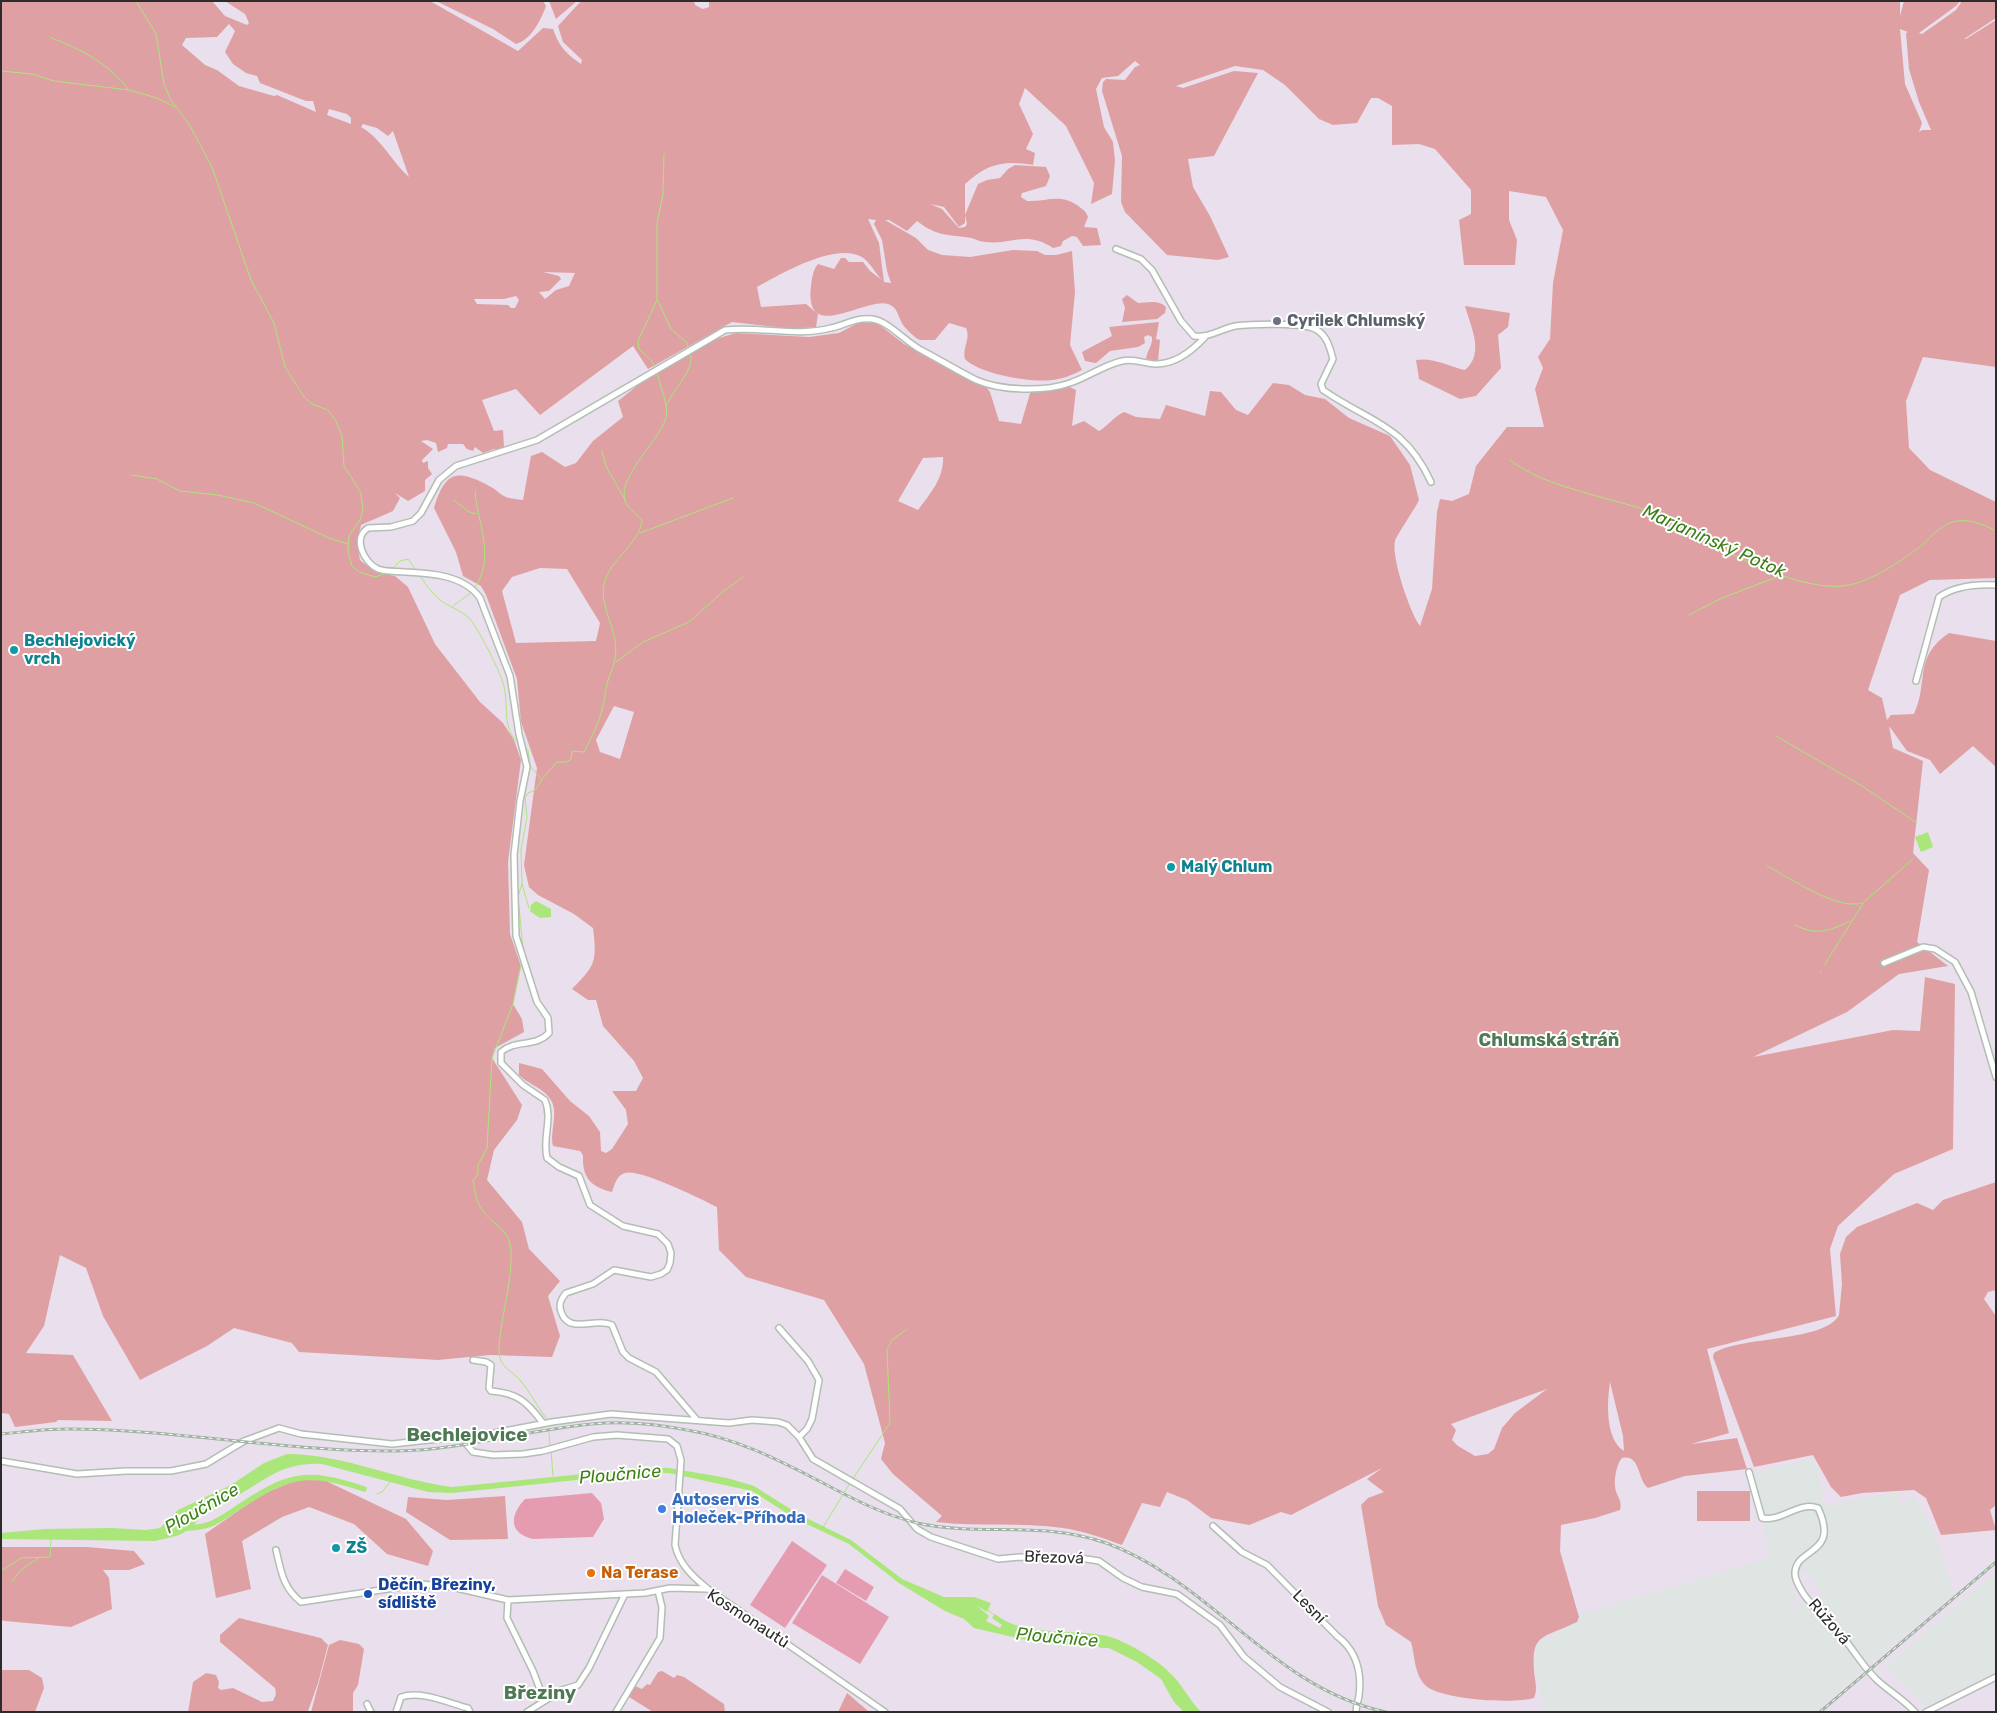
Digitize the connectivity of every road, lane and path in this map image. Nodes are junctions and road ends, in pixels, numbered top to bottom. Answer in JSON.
{"nodes":[{"id":1,"x":1116,"y":249,"type":"dead end"},
{"id":2,"x":1194,"y":336,"type":"junction"},
{"id":3,"x":1205,"y":337,"type":"junction"},
{"id":4,"x":1196,"y":347,"type":"junction"},
{"id":5,"x":1431,"y":482,"type":"dead end"},
{"id":6,"x":1996,"y":585,"type":"edge"},
{"id":7,"x":1916,"y":681,"type":"dead end"},
{"id":8,"x":1884,"y":963,"type":"dead end"},
{"id":9,"x":1996,"y":1077,"type":"edge"},
{"id":10,"x":778,"y":1328,"type":"dead end"},
{"id":11,"x":473,"y":1360,"type":"dead end"},
{"id":12,"x":697,"y":1420,"type":"junction"},
{"id":13,"x":543,"y":1423,"type":"junction"},
{"id":14,"x":466,"y":1437,"type":"junction"},
{"id":15,"x":799,"y":1437,"type":"junction"},
{"id":16,"x":1,"y":1461,"type":"edge"},
{"id":17,"x":1749,"y":1472,"type":"dead end"},
{"id":18,"x":1214,"y":1526,"type":"dead end"},
{"id":19,"x":276,"y":1550,"type":"dead end"},
{"id":20,"x":694,"y":1577,"type":"junction"},
{"id":21,"x":688,"y":1589,"type":"junction"},
{"id":22,"x":708,"y":1589,"type":"junction"},
{"id":23,"x":658,"y":1591,"type":"junction"},
{"id":24,"x":625,"y":1594,"type":"junction"},
{"id":25,"x":508,"y":1600,"type":"junction"},
{"id":26,"x":1996,"y":1677,"type":"edge"},
{"id":27,"x":544,"y":1700,"type":"junction"},
{"id":28,"x":368,"y":1704,"type":"dead end"},
{"id":29,"x":370,"y":1712,"type":"edge"},
{"id":30,"x":396,"y":1712,"type":"edge"},
{"id":31,"x":470,"y":1712,"type":"edge"},
{"id":32,"x":528,"y":1712,"type":"edge"},
{"id":33,"x":616,"y":1712,"type":"edge"},
{"id":34,"x":884,"y":1712,"type":"edge"},
{"id":35,"x":1328,"y":1712,"type":"edge"},
{"id":36,"x":1356,"y":1712,"type":"edge"},
{"id":37,"x":1915,"y":1712,"type":"edge"},
{"id":38,"x":1926,"y":1712,"type":"edge"}],
"edges":[{"from":1,"to":2,"type":"street"},
{"from":2,"to":3,"type":"street"},
{"from":2,"to":4,"type":"street"},
{"from":3,"to":4,"type":"street"},
{"from":3,"to":5,"type":"street"},
{"from":4,"to":12,"type":"street"},
{"from":6,"to":7,"type":"street"},
{"from":8,"to":9,"type":"street"},
{"from":10,"to":15,"type":"street"},
{"from":11,"to":13,"type":"street"},
{"from":12,"to":13,"type":"street"},
{"from":12,"to":15,"type":"street"},
{"from":13,"to":14,"type":"street"},
{"from":14,"to":16,"type":"street"},
{"from":14,"to":20,"type":"street"},
{"from":15,"to":35,"type":"street","name":"Březová"},
{"from":17,"to":37,"type":"street","name":"Růžová"},
{"from":18,"to":36,"type":"street","name":"Lesní"},
{"from":19,"to":25,"type":"street","name":"Kosmonautů"},
{"from":20,"to":21,"type":"street"},
{"from":20,"to":22,"type":"street"},
{"from":21,"to":22,"type":"street","name":"Kosmonautů"},
{"from":21,"to":23,"type":"street","name":"Kosmonautů"},
{"from":22,"to":34,"type":"street","name":"Kosmonautů"},
{"from":23,"to":24,"type":"street","name":"Kosmonautů"},
{"from":23,"to":33,"type":"street"},
{"from":24,"to":25,"type":"street","name":"Kosmonautů"},
{"from":24,"to":27,"type":"street"},
{"from":25,"to":27,"type":"street"},
{"from":26,"to":38,"type":"street"},
{"from":27,"to":32,"type":"street"},
{"from":28,"to":29,"type":"street"},
{"from":30,"to":31,"type":"street"}]}
